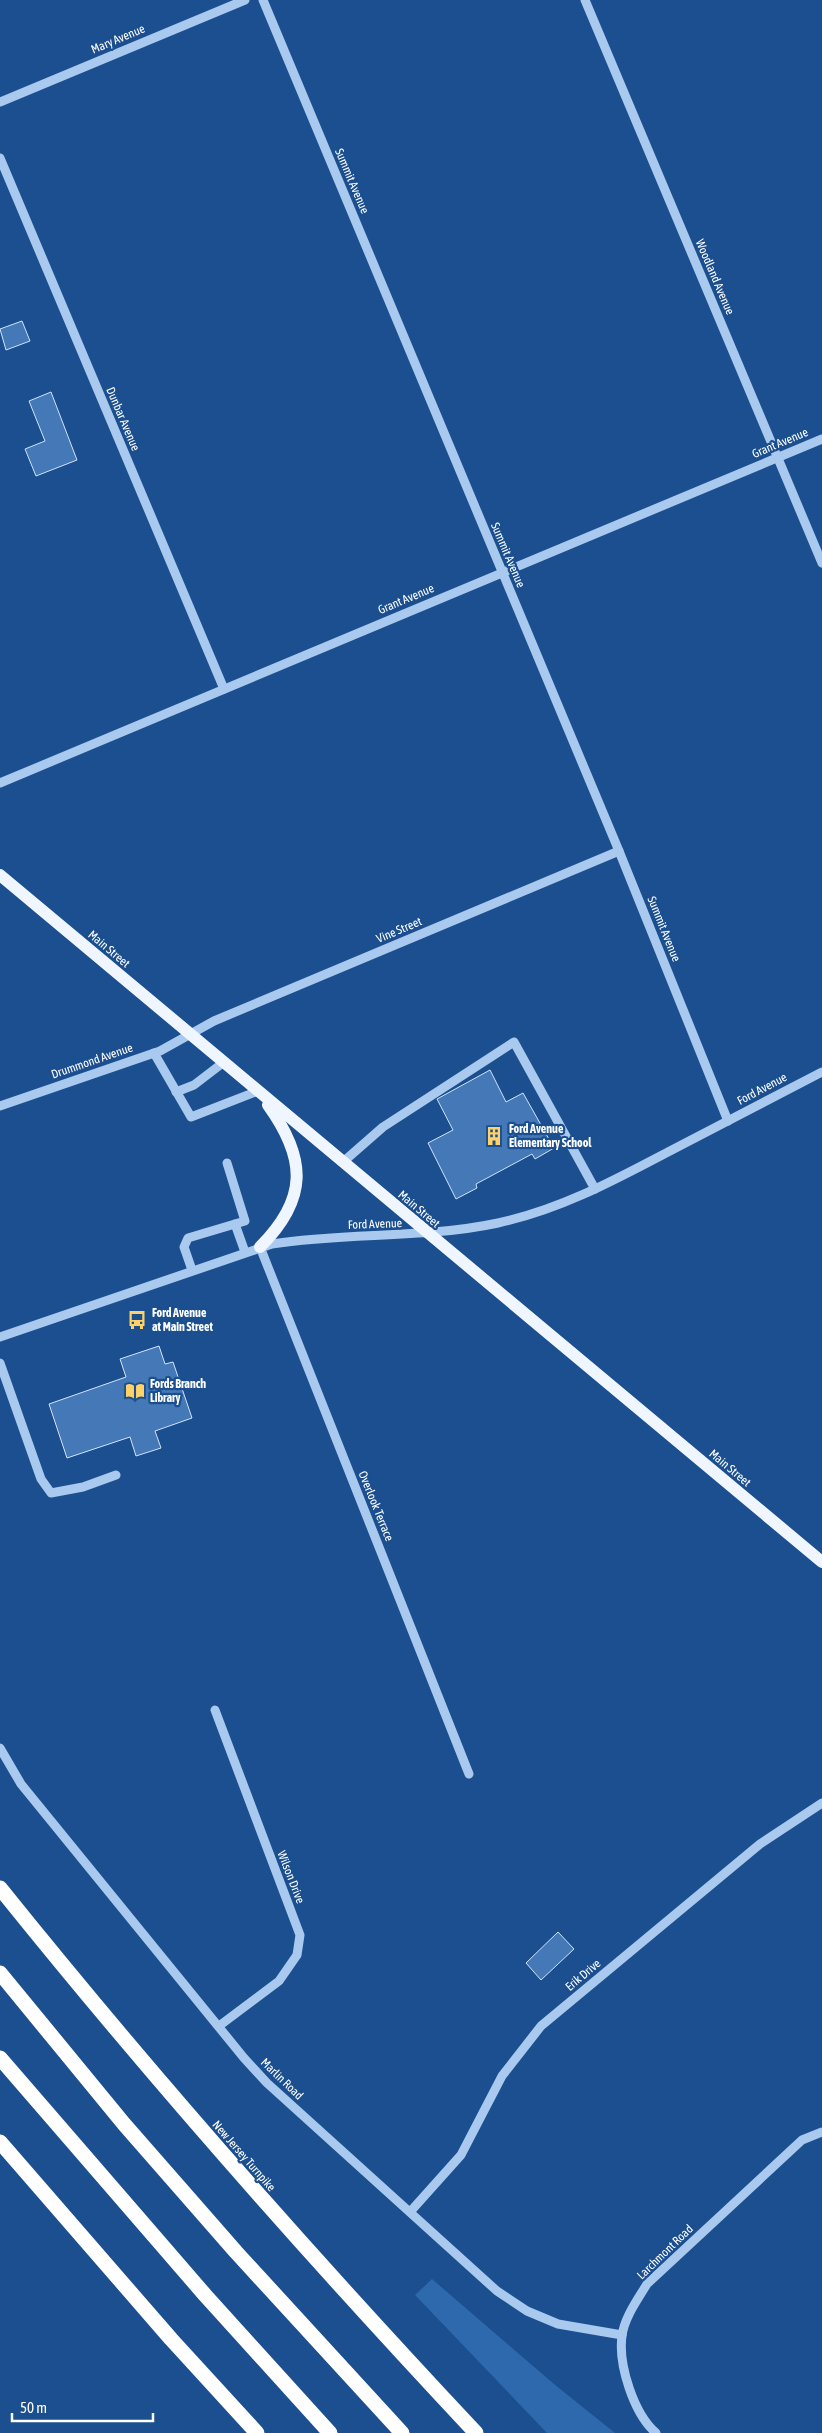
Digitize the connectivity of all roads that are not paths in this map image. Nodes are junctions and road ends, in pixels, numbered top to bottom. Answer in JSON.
{"nodes":[{"id":1,"x":245,"y":0,"type":"edge"},
{"id":2,"x":263,"y":0,"type":"edge"},
{"id":3,"x":585,"y":0,"type":"edge"},
{"id":4,"x":0,"y":102,"type":"edge"},
{"id":5,"x":0,"y":158,"type":"edge"},
{"id":6,"x":822,"y":439,"type":"edge"},
{"id":7,"x":778,"y":457,"type":"junction"},
{"id":8,"x":822,"y":563,"type":"edge"},
{"id":9,"x":502,"y":573,"type":"junction"},
{"id":10,"x":224,"y":689,"type":"junction"},
{"id":11,"x":0,"y":782,"type":"edge"},
{"id":12,"x":619,"y":851,"type":"junction"},
{"id":13,"x":0,"y":875,"type":"edge"},
{"id":14,"x":190,"y":1034,"type":"junction"},
{"id":15,"x":154,"y":1053,"type":"junction"},
{"id":16,"x":224,"y":1062,"type":"junction"},
{"id":17,"x":822,"y":1072,"type":"edge"},
{"id":18,"x":258,"y":1091,"type":"junction"},
{"id":19,"x":176,"y":1092,"type":"junction"},
{"id":20,"x":0,"y":1106,"type":"edge"},
{"id":21,"x":728,"y":1121,"type":"junction"},
{"id":22,"x":343,"y":1162,"type":"junction"},
{"id":23,"x":228,"y":1163,"type":"dead end"},
{"id":24,"x":594,"y":1189,"type":"junction"},
{"id":25,"x":235,"y":1224,"type":"junction"},
{"id":26,"x":428,"y":1234,"type":"junction"},
{"id":27,"x":260,"y":1247,"type":"junction"},
{"id":28,"x":245,"y":1252,"type":"junction"},
{"id":29,"x":192,"y":1270,"type":"junction"},
{"id":30,"x":0,"y":1336,"type":"edge"},
{"id":31,"x":0,"y":1364,"type":"edge"},
{"id":32,"x":116,"y":1475,"type":"dead end"},
{"id":33,"x":822,"y":1562,"type":"edge"},
{"id":34,"x":215,"y":1710,"type":"dead end"},
{"id":35,"x":0,"y":1748,"type":"edge"},
{"id":36,"x":469,"y":1774,"type":"dead end"},
{"id":37,"x":822,"y":1803,"type":"edge"},
{"id":38,"x":0,"y":1888,"type":"edge"},
{"id":39,"x":0,"y":1974,"type":"edge"},
{"id":40,"x":220,"y":2026,"type":"junction"},
{"id":41,"x":0,"y":2058,"type":"edge"},
{"id":42,"x":822,"y":2132,"type":"edge"},
{"id":43,"x":0,"y":2142,"type":"edge"},
{"id":44,"x":410,"y":2212,"type":"junction"},
{"id":45,"x":622,"y":2335,"type":"junction"},
{"id":46,"x":257,"y":2433,"type":"edge"},
{"id":47,"x":330,"y":2433,"type":"edge"},
{"id":48,"x":402,"y":2433,"type":"edge"},
{"id":49,"x":476,"y":2433,"type":"edge"},
{"id":50,"x":656,"y":2433,"type":"edge"}],
"edges":[{"from":1,"to":4,"type":"street","name":"Mary Avenue"},
{"from":2,"to":9,"type":"street","name":"Summit Avenue"},
{"from":3,"to":7,"type":"street","name":"Woodland Avenue"},
{"from":5,"to":10,"type":"street","name":"Dunbar Avenue"},
{"from":6,"to":7,"type":"street","name":"Grant Avenue"},
{"from":7,"to":8,"type":"street","name":"Woodland Avenue"},
{"from":7,"to":9,"type":"street","name":"Grant Avenue"},
{"from":9,"to":10,"type":"street","name":"Grant Avenue"},
{"from":9,"to":12,"type":"street","name":"Summit Avenue"},
{"from":10,"to":11,"type":"street","name":"Grant Avenue"},
{"from":12,"to":14,"type":"street","name":"Vine Street"},
{"from":12,"to":21,"type":"street","name":"Summit Avenue"},
{"from":13,"to":14,"type":"main road","name":"Main Street"},
{"from":14,"to":15,"type":"street","name":"Drummond Avenue"},
{"from":14,"to":16,"type":"main road","name":"Main Street"},
{"from":15,"to":19,"type":"street"},
{"from":15,"to":20,"type":"street","name":"Drummond Avenue"},
{"from":16,"to":18,"type":"main road","name":"Main Street"},
{"from":16,"to":19,"type":"street"},
{"from":17,"to":21,"type":"street","name":"Ford Avenue"},
{"from":18,"to":19,"type":"street"},
{"from":18,"to":22,"type":"main road","name":"Main Street"},
{"from":18,"to":27,"type":"main road"},
{"from":21,"to":24,"type":"street","name":"Ford Avenue"},
{"from":22,"to":24,"type":"street"},
{"from":22,"to":26,"type":"main road","name":"Main Street"},
{"from":23,"to":25,"type":"street"},
{"from":24,"to":26,"type":"street","name":"Ford Avenue"},
{"from":25,"to":28,"type":"street"},
{"from":25,"to":29,"type":"street"},
{"from":26,"to":27,"type":"street","name":"Ford Avenue"},
{"from":26,"to":33,"type":"main road","name":"Main Street"},
{"from":27,"to":28,"type":"street","name":"Ford Avenue"},
{"from":27,"to":36,"type":"street","name":"Overlook Terrace"},
{"from":28,"to":29,"type":"street","name":"Ford Avenue"},
{"from":29,"to":30,"type":"street","name":"Ford Avenue"},
{"from":31,"to":32,"type":"street"},
{"from":34,"to":40,"type":"street","name":"Wilson Drive"},
{"from":35,"to":40,"type":"street","name":"Marlin Road"},
{"from":37,"to":44,"type":"street","name":"Erik Drive"},
{"from":38,"to":49,"type":"highway","name":"New Jersey Turnpike"},
{"from":39,"to":48,"type":"highway"},
{"from":40,"to":44,"type":"street","name":"Marlin Road"},
{"from":41,"to":47,"type":"highway"},
{"from":42,"to":45,"type":"street","name":"Larchmont Road"},
{"from":43,"to":46,"type":"highway"},
{"from":44,"to":45,"type":"street","name":"Marlin Road"},
{"from":45,"to":50,"type":"street","name":"Larchmont Road"}]}
